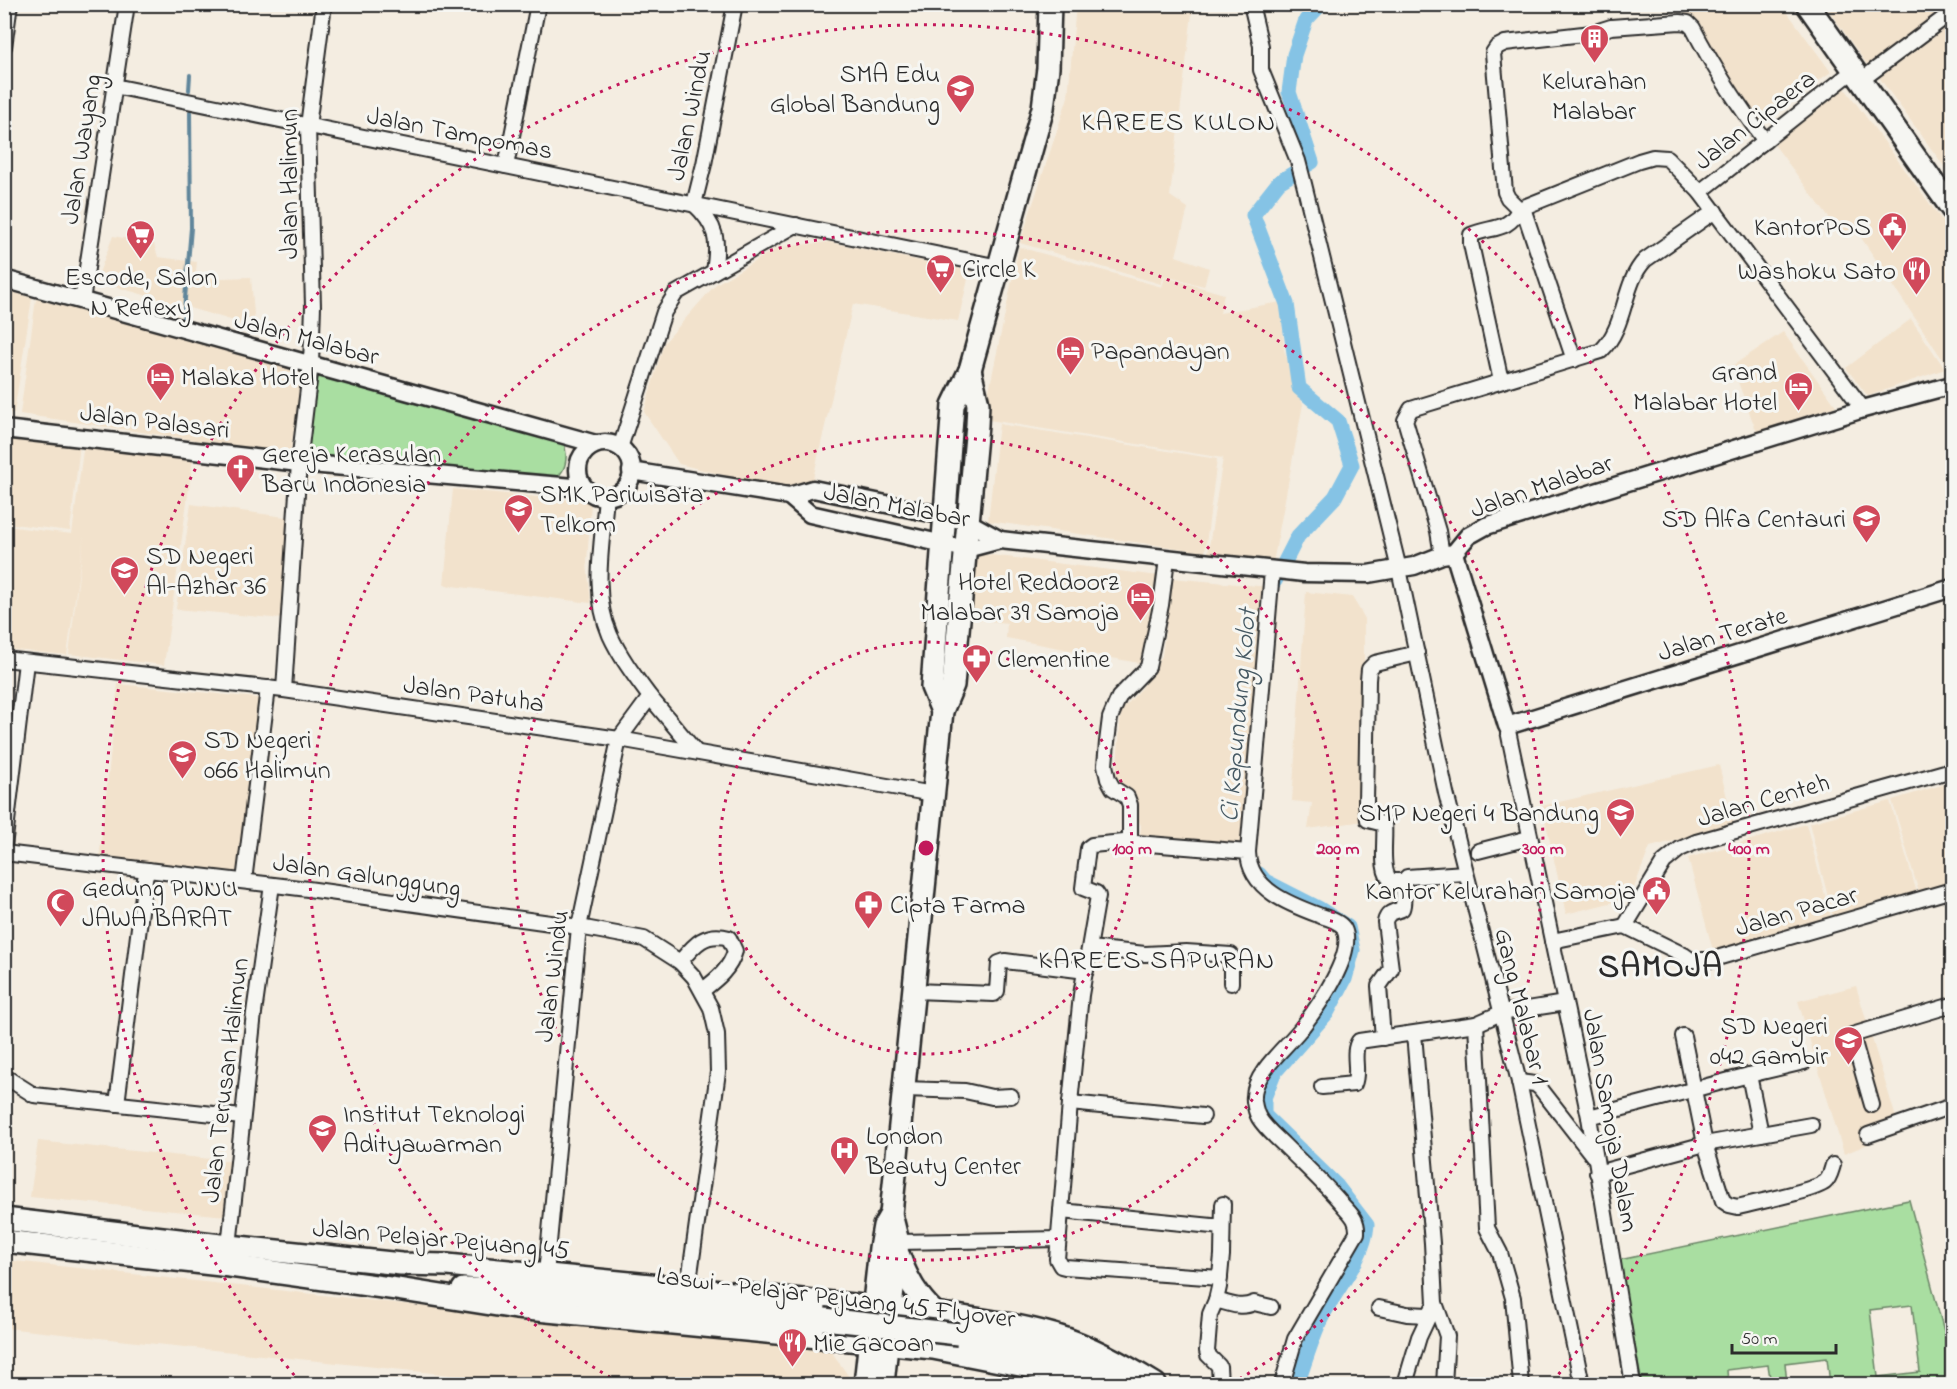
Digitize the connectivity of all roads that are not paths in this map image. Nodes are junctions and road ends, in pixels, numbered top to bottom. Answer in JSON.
{"nodes":[{"id":1,"x":10,"y":4,"type":"edge"},
{"id":2,"x":127,"y":4,"type":"edge"},
{"id":3,"x":324,"y":4,"type":"edge"},
{"id":4,"x":538,"y":4,"type":"edge"},
{"id":5,"x":735,"y":4,"type":"edge"},
{"id":6,"x":1050,"y":4,"type":"edge"},
{"id":7,"x":1251,"y":4,"type":"edge"},
{"id":8,"x":1807,"y":4,"type":"edge"},
{"id":9,"x":1953,"y":12,"type":"edge"},
{"id":10,"x":4,"y":47,"type":"edge"},
{"id":11,"x":1856,"y":76,"type":"junction"},
{"id":12,"x":114,"y":86,"type":"junction"},
{"id":13,"x":308,"y":126,"type":"junction"},
{"id":14,"x":1765,"y":141,"type":"junction"},
{"id":15,"x":506,"y":166,"type":"junction"},
{"id":16,"x":1700,"y":192,"type":"junction"},
{"id":17,"x":694,"y":204,"type":"junction"},
{"id":18,"x":1521,"y":208,"type":"junction"},
{"id":19,"x":1953,"y":209,"type":"edge"},
{"id":20,"x":1715,"y":211,"type":"junction"},
{"id":21,"x":796,"y":225,"type":"junction"},
{"id":22,"x":999,"y":267,"type":"junction"},
{"id":23,"x":714,"y":271,"type":"junction"},
{"id":24,"x":4,"y":279,"type":"edge"},
{"id":25,"x":82,"y":302,"type":"junction"},
{"id":26,"x":1574,"y":360,"type":"junction"},
{"id":27,"x":312,"y":364,"type":"junction"},
{"id":28,"x":970,"y":370,"type":"junction"},
{"id":29,"x":1501,"y":381,"type":"junction"},
{"id":30,"x":1953,"y":385,"type":"edge"},
{"id":31,"x":1863,"y":410,"type":"junction"},
{"id":32,"x":4,"y":429,"type":"edge"},
{"id":33,"x":596,"y":444,"type":"junction"},
{"id":34,"x":620,"y":448,"type":"junction"},
{"id":35,"x":299,"y":463,"type":"junction"},
{"id":36,"x":631,"y":471,"type":"junction"},
{"id":37,"x":585,"y":488,"type":"junction"},
{"id":38,"x":606,"y":496,"type":"junction"},
{"id":39,"x":789,"y":496,"type":"junction"},
{"id":40,"x":945,"y":516,"type":"junction"},
{"id":41,"x":968,"y":522,"type":"junction"},
{"id":42,"x":1000,"y":540,"type":"junction"},
{"id":43,"x":943,"y":544,"type":"junction"},
{"id":44,"x":966,"y":549,"type":"junction"},
{"id":45,"x":1448,"y":554,"type":"junction"},
{"id":46,"x":1167,"y":559,"type":"junction"},
{"id":47,"x":1399,"y":569,"type":"junction"},
{"id":48,"x":1271,"y":571,"type":"junction"},
{"id":49,"x":1953,"y":588,"type":"edge"},
{"id":50,"x":1417,"y":653,"type":"junction"},
{"id":51,"x":4,"y":659,"type":"edge"},
{"id":52,"x":26,"y":662,"type":"junction"},
{"id":53,"x":268,"y":688,"type":"junction"},
{"id":54,"x":284,"y":690,"type":"junction"},
{"id":55,"x":650,"y":697,"type":"junction"},
{"id":56,"x":942,"y":711,"type":"junction"},
{"id":57,"x":1507,"y":726,"type":"junction"},
{"id":58,"x":619,"y":739,"type":"junction"},
{"id":59,"x":696,"y":752,"type":"junction"},
{"id":60,"x":10,"y":757,"type":"edge"},
{"id":61,"x":1953,"y":770,"type":"edge"},
{"id":62,"x":933,"y":794,"type":"junction"},
{"id":63,"x":1529,"y":838,"type":"junction"},
{"id":64,"x":1130,"y":842,"type":"junction"},
{"id":65,"x":4,"y":847,"type":"edge"},
{"id":66,"x":1478,"y":851,"type":"dead end"},
{"id":67,"x":1248,"y":852,"type":"junction"},
{"id":68,"x":4,"y":853,"type":"edge"},
{"id":69,"x":148,"y":870,"type":"junction"},
{"id":70,"x":1465,"y":873,"type":"junction"},
{"id":71,"x":244,"y":881,"type":"junction"},
{"id":72,"x":1404,"y":881,"type":"junction"},
{"id":73,"x":272,"y":885,"type":"junction"},
{"id":74,"x":1953,"y":890,"type":"edge"},
{"id":75,"x":1625,"y":926,"type":"junction"},
{"id":76,"x":579,"y":927,"type":"junction"},
{"id":77,"x":1552,"y":941,"type":"junction"},
{"id":78,"x":1090,"y":948,"type":"junction"},
{"id":79,"x":680,"y":963,"type":"junction"},
{"id":80,"x":1086,"y":971,"type":"junction"},
{"id":81,"x":1231,"y":983,"type":"dead end"},
{"id":82,"x":703,"y":990,"type":"junction"},
{"id":83,"x":914,"y":991,"type":"junction"},
{"id":84,"x":1565,"y":1003,"type":"junction"},
{"id":85,"x":1953,"y":1005,"type":"edge"},
{"id":86,"x":1501,"y":1013,"type":"junction"},
{"id":87,"x":1476,"y":1024,"type":"junction"},
{"id":88,"x":1414,"y":1035,"type":"junction"},
{"id":89,"x":1683,"y":1036,"type":"dead end"},
{"id":90,"x":1383,"y":1038,"type":"junction"},
{"id":91,"x":1804,"y":1062,"type":"dead end"},
{"id":92,"x":1749,"y":1075,"type":"junction"},
{"id":93,"x":6,"y":1077,"type":"edge"},
{"id":94,"x":1519,"y":1082,"type":"junction"},
{"id":95,"x":1322,"y":1088,"type":"dead end"},
{"id":96,"x":904,"y":1089,"type":"junction"},
{"id":97,"x":1694,"y":1089,"type":"junction"},
{"id":98,"x":1011,"y":1096,"type":"dead end"},
{"id":99,"x":1070,"y":1103,"type":"junction"},
{"id":100,"x":117,"y":1104,"type":"junction"},
{"id":101,"x":1872,"y":1105,"type":"dead end"},
{"id":102,"x":1953,"y":1106,"type":"edge"},
{"id":103,"x":1203,"y":1116,"type":"dead end"},
{"id":104,"x":242,"y":1117,"type":"junction"},
{"id":105,"x":1589,"y":1118,"type":"junction"},
{"id":106,"x":1811,"y":1125,"type":"dead end"},
{"id":107,"x":1761,"y":1134,"type":"junction"},
{"id":108,"x":1869,"y":1135,"type":"dead end"},
{"id":109,"x":1705,"y":1144,"type":"junction"},
{"id":110,"x":1594,"y":1158,"type":"junction"},
{"id":111,"x":1833,"y":1165,"type":"dead end"},
{"id":112,"x":1597,"y":1173,"type":"junction"},
{"id":113,"x":1223,"y":1204,"type":"dead end"},
{"id":114,"x":1061,"y":1211,"type":"junction"},
{"id":115,"x":4,"y":1219,"type":"edge"},
{"id":116,"x":1222,"y":1227,"type":"junction"},
{"id":117,"x":1059,"y":1239,"type":"junction"},
{"id":118,"x":4,"y":1241,"type":"edge"},
{"id":119,"x":229,"y":1246,"type":"junction"},
{"id":120,"x":891,"y":1246,"type":"junction"},
{"id":121,"x":401,"y":1264,"type":"joint"},
{"id":122,"x":1220,"y":1278,"type":"junction"},
{"id":123,"x":541,"y":1282,"type":"junction"},
{"id":124,"x":688,"y":1288,"type":"junction"},
{"id":125,"x":397,"y":1289,"type":"junction"},
{"id":126,"x":1216,"y":1300,"type":"junction"},
{"id":127,"x":882,"y":1307,"type":"junction"},
{"id":128,"x":1271,"y":1307,"type":"dead end"},
{"id":129,"x":1379,"y":1308,"type":"dead end"},
{"id":130,"x":1432,"y":1309,"type":"junction"},
{"id":131,"x":935,"y":1313,"type":"junction"},
{"id":132,"x":828,"y":1320,"type":"junction"},
{"id":133,"x":879,"y":1344,"type":"junction"},
{"id":134,"x":933,"y":1348,"type":"junction"},
{"id":135,"x":865,"y":1384,"type":"edge"},
{"id":136,"x":885,"y":1384,"type":"edge"},
{"id":137,"x":1079,"y":1384,"type":"edge"},
{"id":138,"x":1122,"y":1384,"type":"edge"},
{"id":139,"x":1155,"y":1384,"type":"edge"},
{"id":140,"x":1220,"y":1384,"type":"edge"},
{"id":141,"x":1282,"y":1384,"type":"edge"},
{"id":142,"x":1405,"y":1384,"type":"edge"},
{"id":143,"x":1444,"y":1384,"type":"edge"},
{"id":144,"x":1521,"y":1384,"type":"edge"},
{"id":145,"x":1582,"y":1384,"type":"edge"},
{"id":146,"x":1633,"y":1384,"type":"edge"}],
"edges":[{"from":1,"to":10,"type":"street"},
{"from":2,"to":12,"type":"street","name":"Jalan Wayang"},
{"from":3,"to":13,"type":"street","name":"Jalan Halimun"},
{"from":4,"to":15,"type":"street"},
{"from":5,"to":17,"type":"street","name":"Jalan Windu"},
{"from":6,"to":22,"type":"main road"},
{"from":7,"to":47,"type":"street","name":"Gang Malabar 1"},
{"from":8,"to":11,"type":"main road"},
{"from":9,"to":11,"type":"street","name":"Jalan Cipaera"},
{"from":11,"to":14,"type":"street","name":"Jalan Cipaera"},
{"from":11,"to":19,"type":"main road"},
{"from":12,"to":13,"type":"street","name":"Jalan Tampomas"},
{"from":12,"to":25,"type":"street","name":"Jalan Wayang"},
{"from":13,"to":15,"type":"street","name":"Jalan Tampomas"},
{"from":13,"to":27,"type":"street","name":"Jalan Halimun"},
{"from":14,"to":16,"type":"street","name":"Jalan Cipaera"},
{"from":14,"to":18,"type":"street"},
{"from":15,"to":17,"type":"street","name":"Jalan Tampomas"},
{"from":16,"to":18,"type":"street"},
{"from":16,"to":20,"type":"street","name":"Jalan Cipaera"},
{"from":17,"to":21,"type":"street","name":"Jalan Tampomas"},
{"from":17,"to":23,"type":"street","name":"Jalan Windu"},
{"from":18,"to":26,"type":"street"},
{"from":18,"to":29,"type":"street"},
{"from":20,"to":26,"type":"street"},
{"from":20,"to":31,"type":"street","name":"Jalan Cipaera"},
{"from":21,"to":22,"type":"street","name":"Jalan Tampomas"},
{"from":21,"to":23,"type":"street"},
{"from":22,"to":28,"type":"main road"},
{"from":23,"to":34,"type":"street"},
{"from":24,"to":25,"type":"street","name":"Jalan Malabar"},
{"from":25,"to":27,"type":"street","name":"Jalan Malabar"},
{"from":26,"to":29,"type":"street"},
{"from":27,"to":33,"type":"street","name":"Jalan Malabar"},
{"from":27,"to":35,"type":"street"},
{"from":28,"to":40,"type":"main road"},
{"from":28,"to":41,"type":"main road"},
{"from":29,"to":45,"type":"street"},
{"from":30,"to":31,"type":"street","name":"Jalan Malabar"},
{"from":31,"to":45,"type":"street","name":"Jalan Malabar"},
{"from":32,"to":35,"type":"street","name":"Jalan Palasari"},
{"from":33,"to":34,"type":"street"},
{"from":33,"to":37,"type":"street"},
{"from":34,"to":36,"type":"street"},
{"from":35,"to":37,"type":"street"},
{"from":35,"to":54,"type":"street"},
{"from":36,"to":38,"type":"street"},
{"from":36,"to":39,"type":"street","name":"Jalan Malabar"},
{"from":37,"to":38,"type":"street"},
{"from":38,"to":55,"type":"street"},
{"from":39,"to":40,"type":"street","name":"Jalan Malabar"},
{"from":39,"to":43,"type":"street","name":"Jalan Malabar"},
{"from":40,"to":41,"type":"street","name":"Jalan Malabar"},
{"from":40,"to":43,"type":"main road"},
{"from":41,"to":42,"type":"street","name":"Jalan Malabar"},
{"from":41,"to":44,"type":"main road"},
{"from":42,"to":44,"type":"street","name":"Jalan Malabar"},
{"from":42,"to":46,"type":"street","name":"Jalan Malabar"},
{"from":43,"to":44,"type":"street","name":"Jalan Malabar"},
{"from":43,"to":56,"type":"main road"},
{"from":44,"to":56,"type":"main road"},
{"from":45,"to":47,"type":"street","name":"Jalan Malabar"},
{"from":45,"to":57,"type":"street","name":"Jalan Samoja Dalam"},
{"from":46,"to":48,"type":"street","name":"Jalan Malabar"},
{"from":46,"to":64,"type":"street"},
{"from":47,"to":48,"type":"street","name":"Jalan Malabar"},
{"from":47,"to":50,"type":"street","name":"Gang Malabar 1"},
{"from":48,"to":67,"type":"street"},
{"from":49,"to":57,"type":"street","name":"Jalan Terate"},
{"from":50,"to":70,"type":"street","name":"Gang Malabar 1"},
{"from":50,"to":72,"type":"street"},
{"from":51,"to":52,"type":"street","name":"Jalan Patuha"},
{"from":52,"to":53,"type":"street","name":"Jalan Patuha"},
{"from":52,"to":60,"type":"street"},
{"from":53,"to":54,"type":"street","name":"Jalan Patuha"},
{"from":53,"to":71,"type":"street"},
{"from":54,"to":58,"type":"street","name":"Jalan Patuha"},
{"from":55,"to":58,"type":"street","name":"Jalan Windu"},
{"from":55,"to":59,"type":"street"},
{"from":56,"to":62,"type":"main road"},
{"from":57,"to":63,"type":"street","name":"Jalan Samoja Dalam"},
{"from":58,"to":59,"type":"street","name":"Jalan Patuha"},
{"from":58,"to":76,"type":"street","name":"Jalan Windu"},
{"from":59,"to":62,"type":"street","name":"Jalan Patuha"},
{"from":60,"to":65,"type":"street"},
{"from":61,"to":75,"type":"street","name":"Jalan Centeh"},
{"from":62,"to":83,"type":"main road"},
{"from":63,"to":66,"type":"street"},
{"from":63,"to":77,"type":"street","name":"Jalan Samoja Dalam"},
{"from":64,"to":67,"type":"street"},
{"from":64,"to":78,"type":"street"},
{"from":67,"to":141,"type":"street"},
{"from":68,"to":69,"type":"street","name":"Jalan Galunggung"},
{"from":69,"to":71,"type":"street","name":"Jalan Galunggung"},
{"from":69,"to":100,"type":"street"},
{"from":70,"to":72,"type":"street"},
{"from":70,"to":86,"type":"street","name":"Gang Malabar 1"},
{"from":71,"to":73,"type":"street","name":"Jalan Galunggung"},
{"from":72,"to":90,"type":"street"},
{"from":73,"to":76,"type":"street","name":"Jalan Galunggung"},
{"from":73,"to":104,"type":"street","name":"Jalan Terusan Halimun"},
{"from":74,"to":75,"type":"street","name":"Jalan Pacar"},
{"from":75,"to":77,"type":"street"},
{"from":76,"to":79,"type":"street","name":"Jalan Galunggung"},
{"from":76,"to":123,"type":"street","name":"Jalan Windu"},
{"from":77,"to":84,"type":"street","name":"Jalan Samoja Dalam"},
{"from":78,"to":80,"type":"street"},
{"from":78,"to":81,"type":"street"},
{"from":79,"to":82,"type":"street","name":"Jalan Galunggung"},
{"from":79,"to":82,"type":"street"},
{"from":80,"to":83,"type":"street"},
{"from":80,"to":99,"type":"street"},
{"from":82,"to":124,"type":"street","name":"Jalan Galunggung"},
{"from":83,"to":96,"type":"main road"},
{"from":84,"to":86,"type":"street"},
{"from":84,"to":105,"type":"street","name":"Jalan Samoja Dalam"},
{"from":85,"to":101,"type":"street"},
{"from":86,"to":87,"type":"street"},
{"from":86,"to":94,"type":"street","name":"Gang Malabar 1"},
{"from":87,"to":88,"type":"street"},
{"from":87,"to":144,"type":"street"},
{"from":88,"to":90,"type":"street"},
{"from":88,"to":130,"type":"street"},
{"from":89,"to":97,"type":"street"},
{"from":90,"to":95,"type":"street"},
{"from":91,"to":92,"type":"street"},
{"from":92,"to":97,"type":"street"},
{"from":92,"to":107,"type":"street"},
{"from":93,"to":100,"type":"street"},
{"from":94,"to":110,"type":"street"},
{"from":94,"to":145,"type":"street","name":"Gang Malabar 1"},
{"from":96,"to":98,"type":"street"},
{"from":96,"to":120,"type":"main road"},
{"from":97,"to":105,"type":"street"},
{"from":97,"to":109,"type":"street"},
{"from":99,"to":103,"type":"street"},
{"from":99,"to":114,"type":"street"},
{"from":100,"to":104,"type":"street"},
{"from":102,"to":108,"type":"street"},
{"from":104,"to":119,"type":"street","name":"Jalan Terusan Halimun"},
{"from":105,"to":110,"type":"street","name":"Jalan Samoja Dalam"},
{"from":106,"to":107,"type":"street"},
{"from":107,"to":109,"type":"street"},
{"from":109,"to":111,"type":"street"},
{"from":109,"to":112,"type":"street"},
{"from":110,"to":112,"type":"street","name":"Jalan Samoja Dalam"},
{"from":112,"to":146,"type":"street","name":"Jalan Samoja Dalam"},
{"from":113,"to":116,"type":"street"},
{"from":114,"to":116,"type":"street"},
{"from":114,"to":117,"type":"street"},
{"from":115,"to":119,"type":"main road","name":"Jalan Pelajar Pejuang 45"},
{"from":116,"to":122,"type":"street"},
{"from":117,"to":120,"type":"street"},
{"from":117,"to":122,"type":"street"},
{"from":118,"to":125,"type":"main road","name":"Jalan Pelajar Pejuang 45"},
{"from":119,"to":121,"type":"main road","name":"Jalan Pelajar Pejuang 45"},
{"from":120,"to":127,"type":"main road"},
{"from":120,"to":131,"type":"main road"},
{"from":120,"to":132,"type":"main road"},
{"from":121,"to":123,"type":"main road","name":"Laswi - Pelajar Pejuang 45 Flyover"},
{"from":122,"to":126,"type":"street"},
{"from":123,"to":124,"type":"main road","name":"Jalan Pelajar Pejuang 45"},
{"from":123,"to":125,"type":"main road","name":"Laswi - Pelajar Pejuang 45 Flyover"},
{"from":123,"to":132,"type":"main road","name":"Laswi - Pelajar Pejuang 45 Flyover"},
{"from":124,"to":132,"type":"main road","name":"Jalan Pelajar Pejuang 45"},
{"from":125,"to":132,"type":"main road","name":"Jalan Pelajar Pejuang 45"},
{"from":126,"to":128,"type":"street"},
{"from":126,"to":140,"type":"street"},
{"from":127,"to":131,"type":"main road","name":"Jalan Pelajar Pejuang 45"},
{"from":127,"to":132,"type":"main road","name":"Jalan Pelajar Pejuang 45"},
{"from":127,"to":133,"type":"main road"},
{"from":129,"to":130,"type":"street"},
{"from":130,"to":142,"type":"street"},
{"from":130,"to":143,"type":"street"},
{"from":131,"to":139,"type":"main road","name":"Jalan Pelajar Pejuang 45"},
{"from":132,"to":133,"type":"main road","name":"Jalan Pelajar Pejuang 45"},
{"from":132,"to":135,"type":"main road"},
{"from":132,"to":138,"type":"main road","name":"Laswi - Pelajar Pejuang 45 Flyover","bridge":true},
{"from":133,"to":134,"type":"main road","name":"Jalan Pelajar Pejuang 45"},
{"from":133,"to":135,"type":"main road"},
{"from":133,"to":136,"type":"main road"},
{"from":134,"to":136,"type":"main road"},
{"from":134,"to":137,"type":"main road","name":"Jalan Pelajar Pejuang 45"}]}
